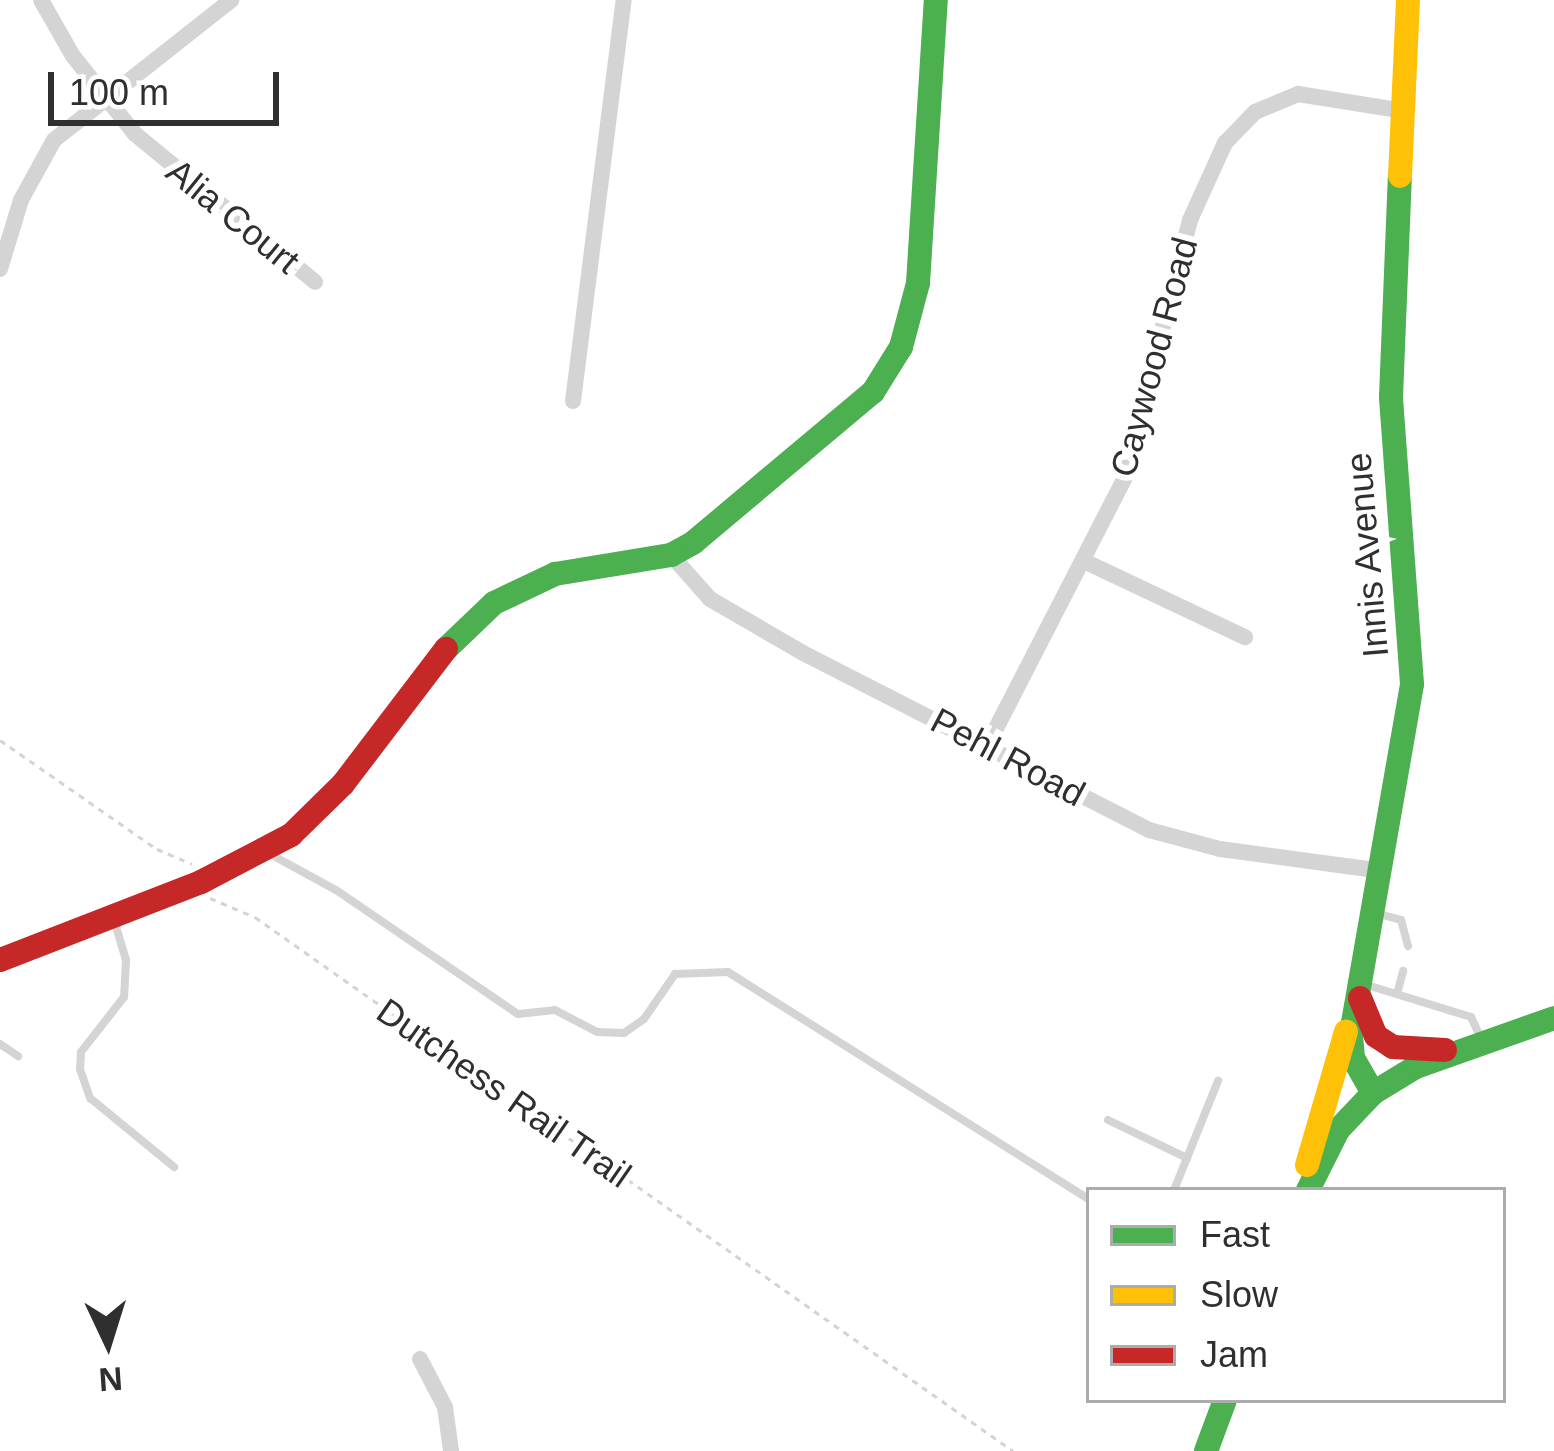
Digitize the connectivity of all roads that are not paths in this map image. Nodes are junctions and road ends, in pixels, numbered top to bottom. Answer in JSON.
{"nodes":[{"id":1,"x":41,"y":0,"type":"edge"},
{"id":2,"x":231,"y":0,"type":"edge"},
{"id":3,"x":624,"y":0,"type":"edge"},
{"id":4,"x":936,"y":0,"type":"edge"},
{"id":5,"x":1408,"y":0,"type":"edge"},
{"id":6,"x":103,"y":97,"type":"junction"},
{"id":7,"x":1404,"y":111,"type":"junction"},
{"id":8,"x":0,"y":269,"type":"edge"},
{"id":9,"x":315,"y":282,"type":"dead end"},
{"id":10,"x":573,"y":400,"type":"dead end"},
{"id":11,"x":671,"y":555,"type":"junction"},
{"id":12,"x":1086,"y":562,"type":"junction"},
{"id":13,"x":1245,"y":638,"type":"dead end"},
{"id":14,"x":988,"y":744,"type":"junction"},
{"id":15,"x":266,"y":851,"type":"junction"},
{"id":16,"x":1382,"y":871,"type":"junction"},
{"id":17,"x":1374,"y":913,"type":"junction"},
{"id":18,"x":113,"y":918,"type":"junction"},
{"id":19,"x":1408,"y":946,"type":"dead end"},
{"id":20,"x":0,"y":960,"type":"edge"},
{"id":21,"x":1403,"y":971,"type":"dead end"},
{"id":22,"x":1359,"y":986,"type":"junction"},
{"id":23,"x":1397,"y":994,"type":"junction"},
{"id":24,"x":1554,"y":1018,"type":"edge"},
{"id":25,"x":0,"y":1044,"type":"edge"},
{"id":26,"x":1474,"y":1045,"type":"junction"},
{"id":27,"x":18,"y":1056,"type":"dead end"},
{"id":28,"x":1218,"y":1082,"type":"dead end"},
{"id":29,"x":1373,"y":1094,"type":"junction"},
{"id":30,"x":1108,"y":1120,"type":"dead end"},
{"id":31,"x":1187,"y":1158,"type":"junction"},
{"id":32,"x":174,"y":1167,"type":"dead end"},
{"id":33,"x":1175,"y":1187,"type":"edge"},
{"id":34,"x":1305,"y":1187,"type":"edge"},
{"id":35,"x":1306,"y":1187,"type":"edge"},
{"id":36,"x":1086,"y":1197,"type":"edge"},
{"id":37,"x":420,"y":1359,"type":"dead end"},
{"id":38,"x":1224,"y":1403,"type":"edge"},
{"id":39,"x":451,"y":1451,"type":"edge"},
{"id":40,"x":1205,"y":1451,"type":"edge"}],
"edges":[{"from":1,"to":6,"type":"street","name":"Alia Court"},
{"from":2,"to":6,"type":"street"},
{"from":3,"to":10,"type":"street"},
{"from":4,"to":11,"type":"street"},
{"from":5,"to":7,"type":"street","name":"Innis Avenue"},
{"from":6,"to":8,"type":"street"},
{"from":6,"to":9,"type":"street","name":"Alia Court"},
{"from":7,"to":12,"type":"street","name":"Caywood Road"},
{"from":7,"to":16,"type":"street","name":"Innis Avenue"},
{"from":11,"to":14,"type":"street","name":"Pehl Road"},
{"from":11,"to":15,"type":"street"},
{"from":12,"to":13,"type":"street"},
{"from":12,"to":14,"type":"street","name":"Caywood Road"},
{"from":14,"to":16,"type":"street","name":"Pehl Road"},
{"from":15,"to":18,"type":"street"},
{"from":15,"to":36,"type":"lane"},
{"from":16,"to":17,"type":"street","name":"Innis Avenue"},
{"from":17,"to":19,"type":"lane"},
{"from":17,"to":22,"type":"street","name":"Innis Avenue"},
{"from":18,"to":20,"type":"street"},
{"from":18,"to":32,"type":"lane"},
{"from":21,"to":23,"type":"lane"},
{"from":22,"to":23,"type":"lane"},
{"from":22,"to":26,"type":"street"},
{"from":22,"to":29,"type":"street","name":"Innis Avenue"},
{"from":22,"to":34,"type":"street"},
{"from":23,"to":26,"type":"lane"},
{"from":24,"to":26,"type":"street"},
{"from":25,"to":27,"type":"lane"},
{"from":26,"to":29,"type":"street"},
{"from":28,"to":31,"type":"lane"},
{"from":29,"to":35,"type":"street"},
{"from":30,"to":31,"type":"lane"},
{"from":31,"to":33,"type":"lane"},
{"from":37,"to":39,"type":"street"},
{"from":38,"to":40,"type":"street"}]}
